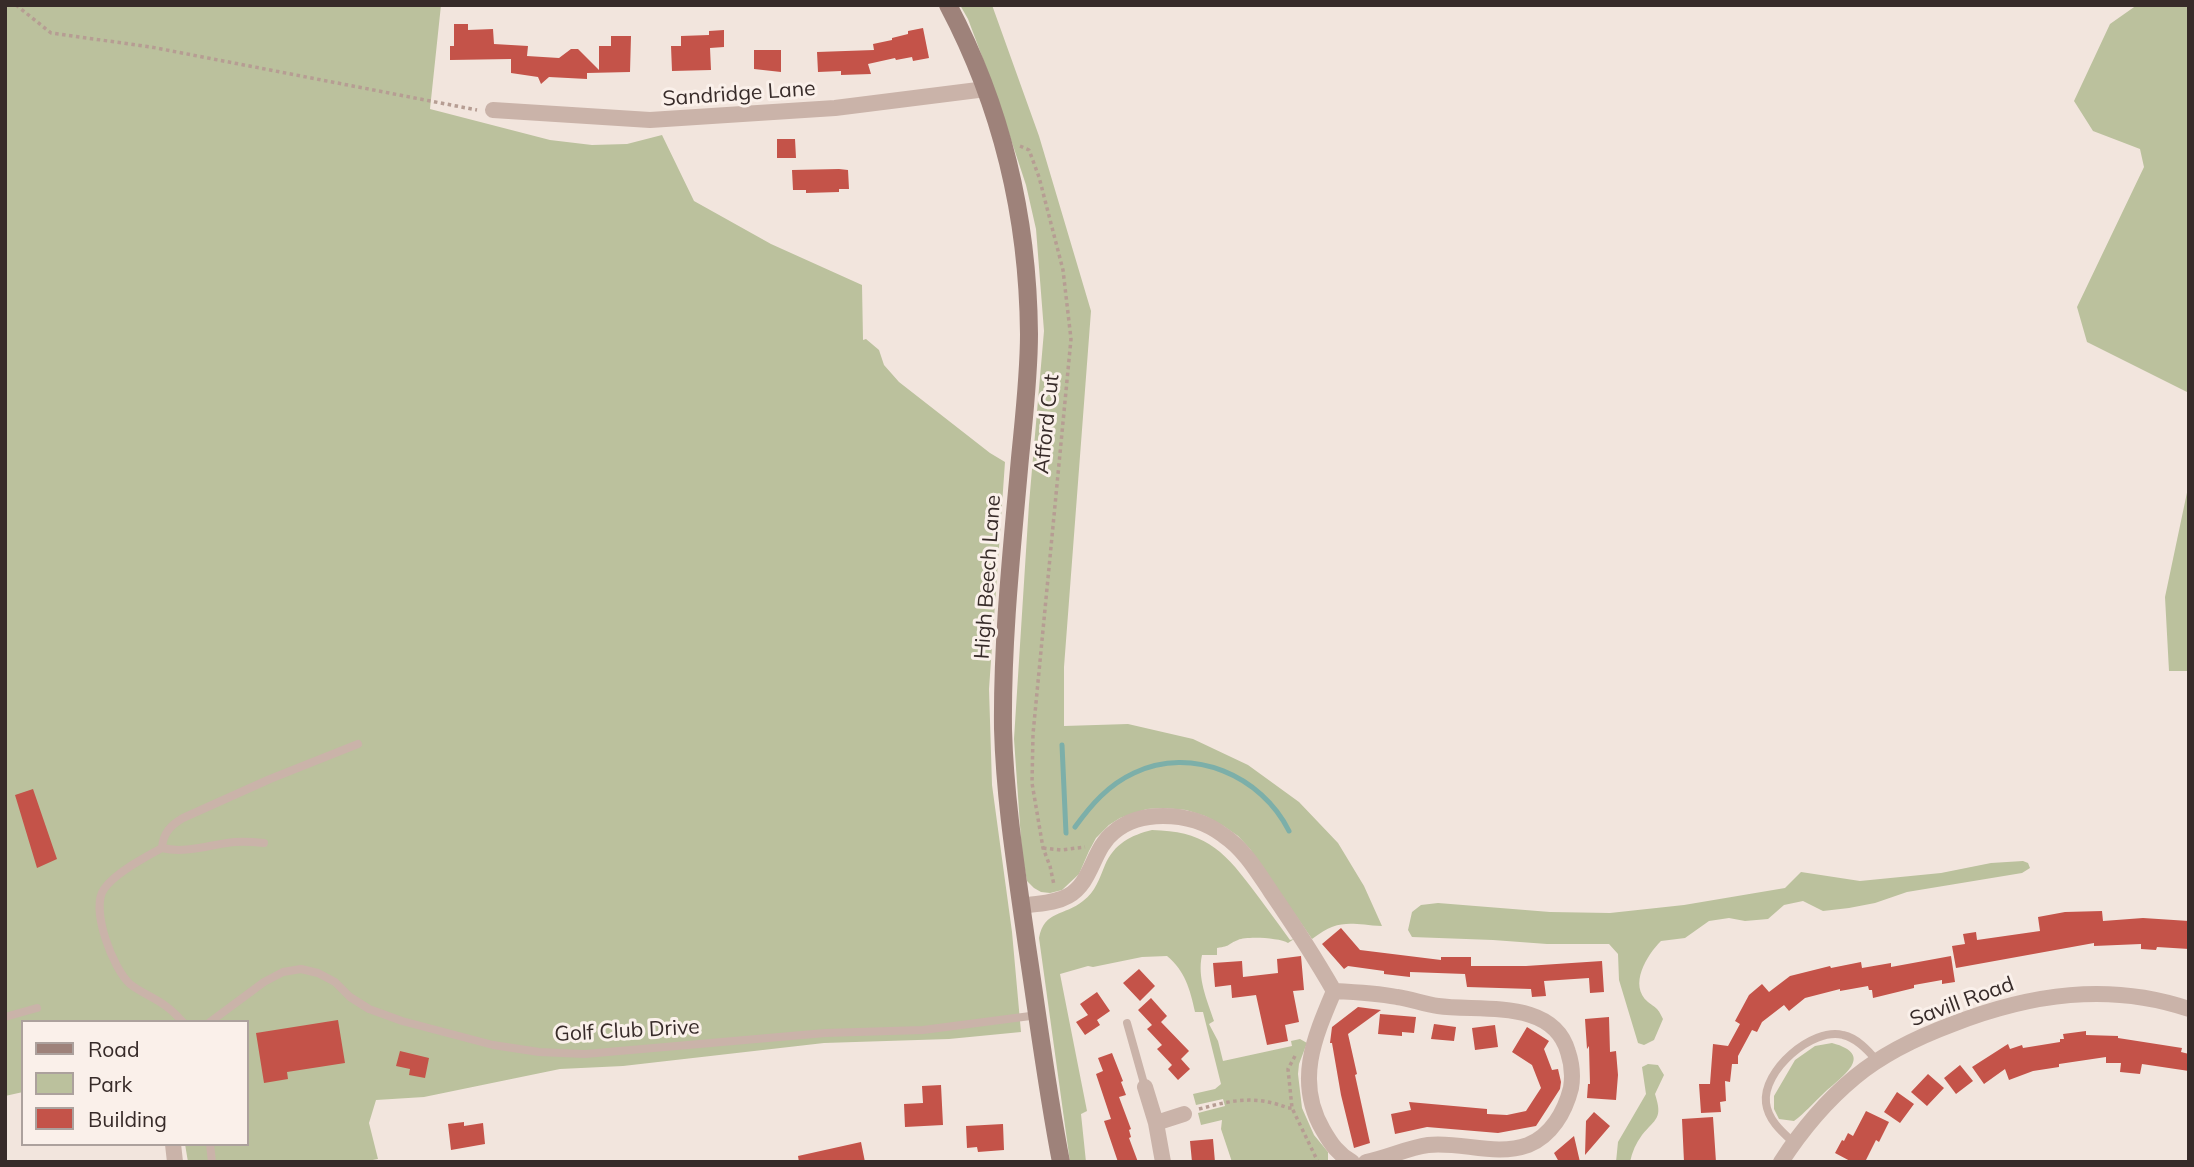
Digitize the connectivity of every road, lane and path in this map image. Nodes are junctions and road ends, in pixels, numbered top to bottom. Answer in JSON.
{"nodes":[{"id":1,"x":16,"y":5,"type":"edge"},
{"id":2,"x":948,"y":5,"type":"edge"},
{"id":3,"x":986,"y":89,"type":"junction"},
{"id":4,"x":493,"y":110,"type":"joint"},
{"id":5,"x":1002,"y":140,"type":"junction"},
{"id":6,"x":358,"y":744,"type":"dead end"},
{"id":7,"x":264,"y":843,"type":"dead end"},
{"id":8,"x":1101,"y":845,"type":"junction"},
{"id":9,"x":162,"y":848,"type":"junction"},
{"id":10,"x":1043,"y":848,"type":"junction"},
{"id":11,"x":1050,"y":866,"type":"dead end"},
{"id":12,"x":1022,"y":906,"type":"junction"},
{"id":13,"x":1334,"y":990,"type":"junction"},
{"id":14,"x":37,"y":1008,"type":"dead end"},
{"id":15,"x":2189,"y":1009,"type":"edge"},
{"id":16,"x":1038,"y":1015,"type":"junction"},
{"id":17,"x":5,"y":1017,"type":"edge"},
{"id":18,"x":181,"y":1020,"type":"edge"},
{"id":19,"x":213,"y":1020,"type":"edge"},
{"id":20,"x":1126,"y":1023,"type":"dead end"},
{"id":21,"x":1877,"y":1061,"type":"junction"},
{"id":22,"x":1145,"y":1087,"type":"joint"},
{"id":23,"x":1292,"y":1108,"type":"dead end"},
{"id":24,"x":1191,"y":1111,"type":"joint"},
{"id":25,"x":1156,"y":1123,"type":"junction"},
{"id":26,"x":1793,"y":1142,"type":"junction"},
{"id":27,"x":1479,"y":1155,"type":"edge"},
{"id":28,"x":1407,"y":1156,"type":"edge"},
{"id":29,"x":1343,"y":1160,"type":"edge"},
{"id":30,"x":1060,"y":1162,"type":"edge"},
{"id":31,"x":1163,"y":1162,"type":"edge"},
{"id":32,"x":1366,"y":1162,"type":"edge"},
{"id":33,"x":1781,"y":1162,"type":"edge"}],
"edges":[{"from":1,"to":4,"type":"path"},
{"from":2,"to":3,"type":"street","name":"High Beech Lane"},
{"from":3,"to":4,"type":"street","name":"Sandridge Lane"},
{"from":3,"to":5,"type":"street","name":"High Beech Lane"},
{"from":5,"to":10,"type":"path","name":"Afford Cut"},
{"from":5,"to":12,"type":"street","name":"High Beech Lane"},
{"from":6,"to":9,"type":"lane"},
{"from":7,"to":9,"type":"lane"},
{"from":8,"to":10,"type":"path"},
{"from":8,"to":12,"type":"street"},
{"from":8,"to":13,"type":"street"},
{"from":9,"to":18,"type":"lane"},
{"from":10,"to":11,"type":"path","name":"Afford Cut"},
{"from":12,"to":16,"type":"street","name":"High Beech Lane"},
{"from":13,"to":27,"type":"street"},
{"from":13,"to":29,"type":"street"},
{"from":14,"to":17,"type":"lane"},
{"from":15,"to":21,"type":"street","name":"Savill Road"},
{"from":16,"to":19,"type":"lane","name":"Golf Club Drive"},
{"from":16,"to":30,"type":"street","name":"High Beech Lane"},
{"from":20,"to":22,"type":"lane"},
{"from":21,"to":26,"type":"street","name":"Savill Road"},
{"from":21,"to":26,"type":"lane"},
{"from":22,"to":25,"type":"street"},
{"from":23,"to":24,"type":"path"},
{"from":24,"to":25,"type":"street"},
{"from":25,"to":31,"type":"street"},
{"from":26,"to":33,"type":"street","name":"Savill Road"},
{"from":27,"to":28,"type":"street"},
{"from":28,"to":32,"type":"street"}]}
